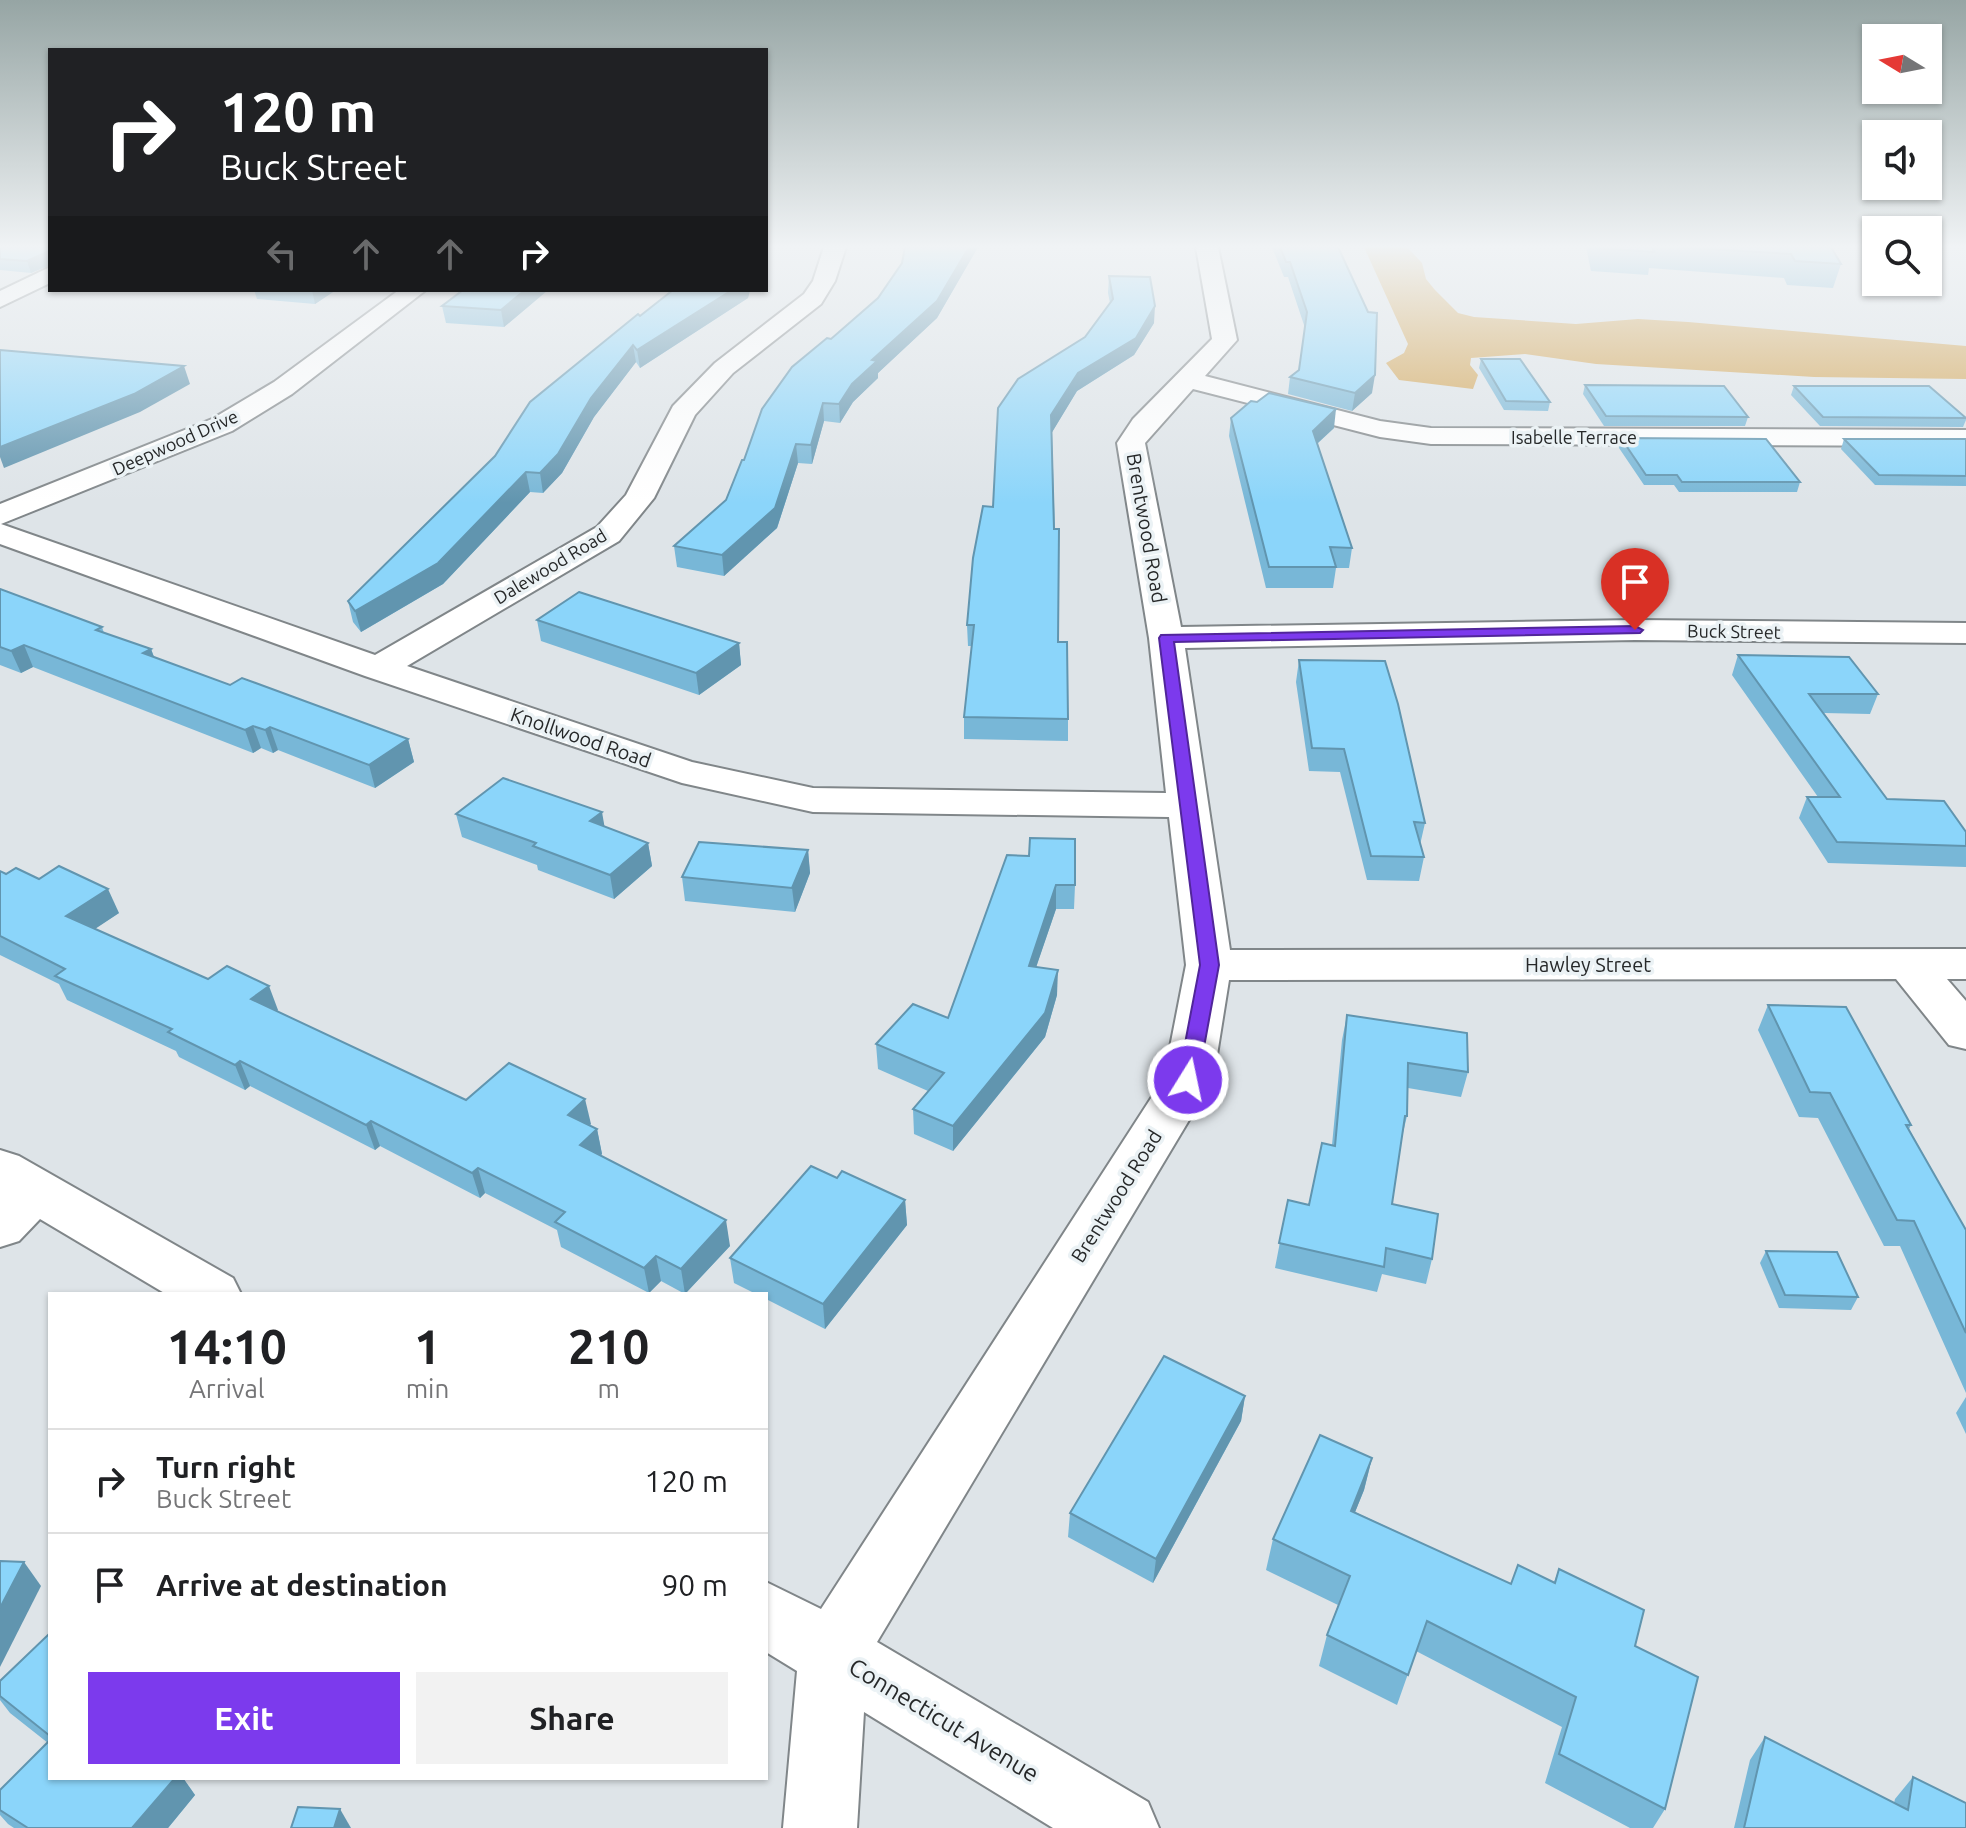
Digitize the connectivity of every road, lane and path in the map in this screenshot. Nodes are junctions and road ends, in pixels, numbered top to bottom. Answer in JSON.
{"nodes":[{"id":1,"x":357,"y":332,"type":"edge"},
{"id":2,"x":770,"y":332,"type":"edge"},
{"id":3,"x":1224,"y":332,"type":"edge"},
{"id":4,"x":1189,"y":380,"type":"junction"},
{"id":5,"x":1966,"y":438,"type":"edge"},
{"id":6,"x":0,"y":515,"type":"edge"},
{"id":7,"x":0,"y":533,"type":"edge"},
{"id":8,"x":1966,"y":633,"type":"edge"},
{"id":9,"x":1166,"y":638,"type":"junction"},
{"id":10,"x":378,"y":668,"type":"junction"},
{"id":11,"x":1189,"y":805,"type":"junction"},
{"id":12,"x":1908,"y":963,"type":"junction"},
{"id":13,"x":1966,"y":964,"type":"edge"},
{"id":14,"x":1209,"y":965,"type":"junction"},
{"id":15,"x":1966,"y":1033,"type":"edge"},
{"id":16,"x":11,"y":1196,"type":"edge"},
{"id":17,"x":209,"y":1292,"type":"edge"},
{"id":18,"x":768,"y":1615,"type":"edge"},
{"id":19,"x":833,"y":1652,"type":"junction"},
{"id":20,"x":820,"y":1828,"type":"edge"},
{"id":21,"x":1122,"y":1828,"type":"edge"}],
"edges":[{"from":1,"to":6,"type":"street","name":"Deepwood Drive"},
{"from":2,"to":10,"type":"street","name":"Dalewood Road"},
{"from":3,"to":4,"type":"street","name":"Brentwood Road"},
{"from":4,"to":5,"type":"street","name":"Isabelle Terrace"},
{"from":4,"to":9,"type":"street","name":"Brentwood Road"},
{"from":7,"to":10,"type":"street","name":"Knollwood Road"},
{"from":8,"to":9,"type":"street","name":"Buck Street"},
{"from":9,"to":11,"type":"street","name":"Brentwood Road"},
{"from":10,"to":11,"type":"street","name":"Knollwood Road"},
{"from":11,"to":14,"type":"street","name":"Brentwood Road"},
{"from":12,"to":13,"type":"street","name":"Hawley Street"},
{"from":12,"to":14,"type":"street","name":"Hawley Street"},
{"from":12,"to":15,"type":"street"},
{"from":14,"to":19,"type":"street","name":"Brentwood Road"},
{"from":16,"to":17,"type":"street"},
{"from":18,"to":19,"type":"street","name":"Connecticut Avenue"},
{"from":19,"to":20,"type":"street"},
{"from":19,"to":21,"type":"street","name":"Connecticut Avenue"}]}
